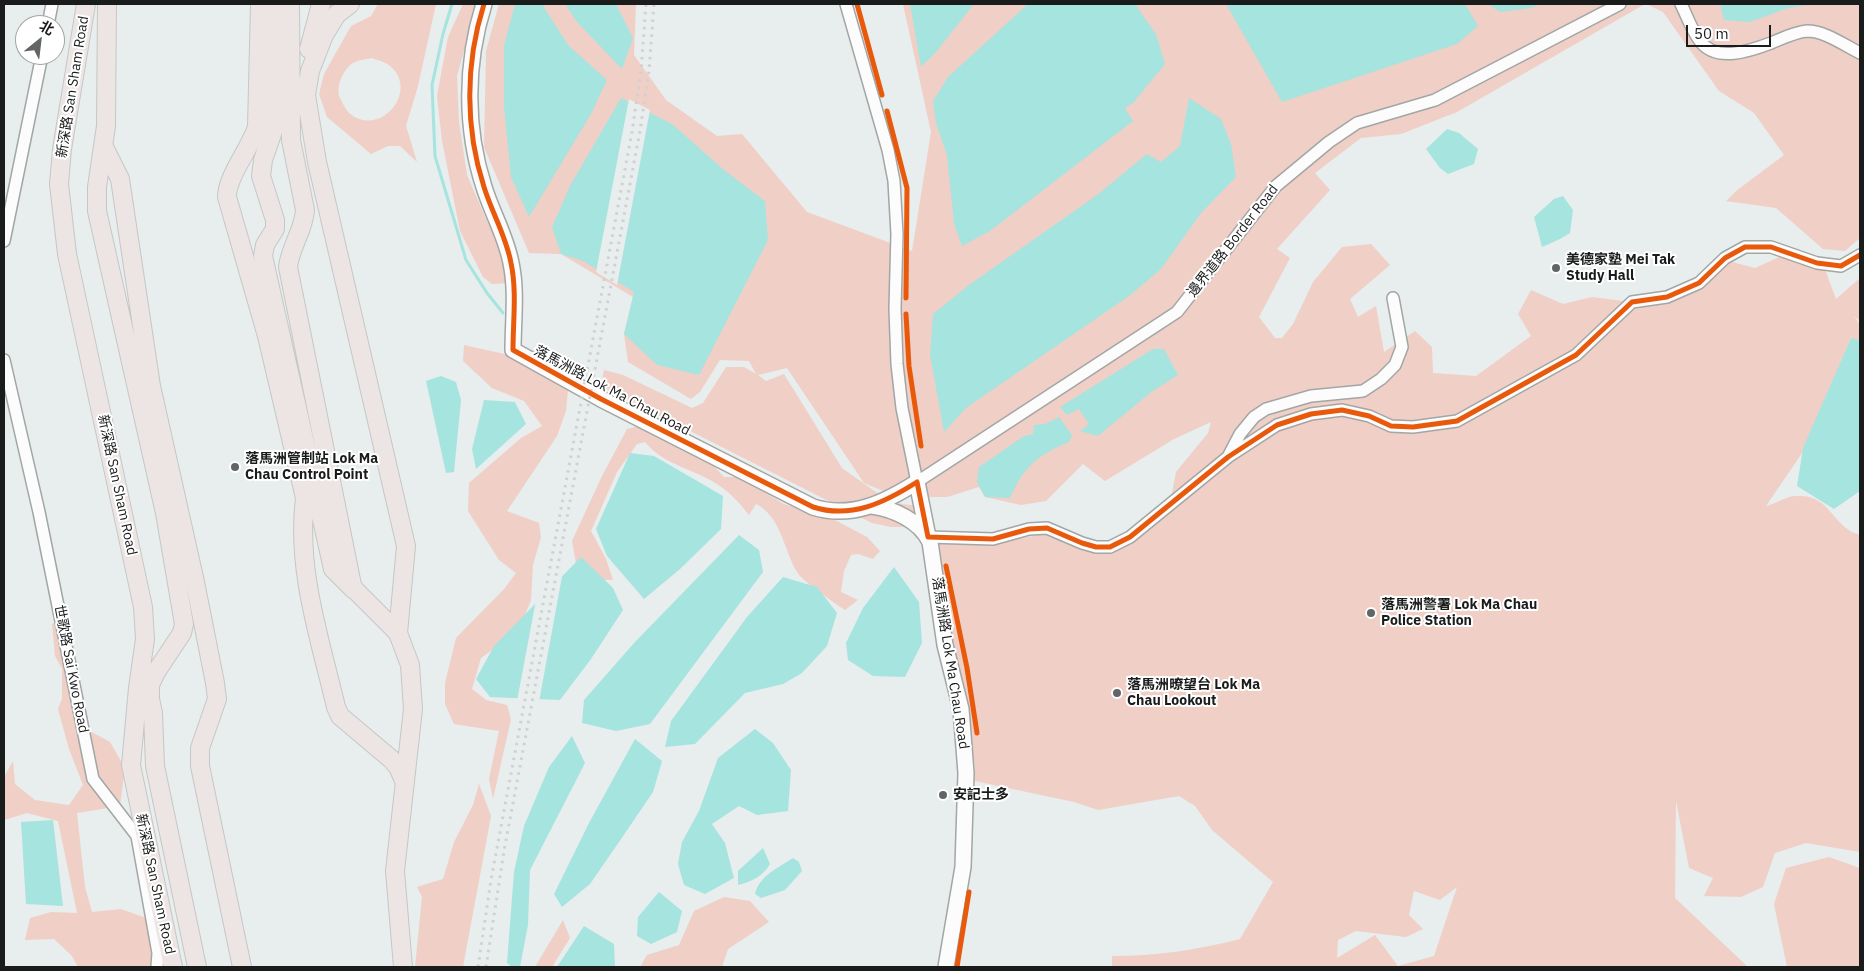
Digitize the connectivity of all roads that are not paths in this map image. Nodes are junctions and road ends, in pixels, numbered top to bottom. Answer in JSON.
{"nodes":[{"id":1,"x":86,"y":4,"type":"edge"},
{"id":2,"x":107,"y":4,"type":"edge"},
{"id":3,"x":260,"y":4,"type":"edge"},
{"id":4,"x":275,"y":4,"type":"edge"},
{"id":5,"x":290,"y":4,"type":"edge"},
{"id":6,"x":321,"y":4,"type":"edge"},
{"id":7,"x":350,"y":4,"type":"edge"},
{"id":8,"x":484,"y":4,"type":"edge"},
{"id":9,"x":846,"y":4,"type":"edge"},
{"id":10,"x":1620,"y":4,"type":"edge"},
{"id":11,"x":1681,"y":4,"type":"edge"},
{"id":12,"x":1860,"y":53,"type":"edge"},
{"id":13,"x":40,"y":65,"type":"edge"},
{"id":14,"x":306,"y":95,"type":"junction"},
{"id":15,"x":104,"y":147,"type":"junction"},
{"id":16,"x":4,"y":241,"type":"edge"},
{"id":17,"x":1860,"y":255,"type":"edge"},
{"id":18,"x":1393,"y":298,"type":"dead end"},
{"id":19,"x":4,"y":360,"type":"edge"},
{"id":20,"x":1228,"y":457,"type":"junction"},
{"id":21,"x":916,"y":482,"type":"junction"},
{"id":22,"x":872,"y":506,"type":"junction"},
{"id":23,"x":928,"y":537,"type":"junction"},
{"id":24,"x":355,"y":590,"type":"junction"},
{"id":25,"x":398,"y":633,"type":"junction"},
{"id":26,"x":405,"y":784,"type":"junction"},
{"id":27,"x":157,"y":967,"type":"edge"},
{"id":28,"x":172,"y":967,"type":"edge"},
{"id":29,"x":197,"y":967,"type":"edge"},
{"id":30,"x":242,"y":967,"type":"edge"},
{"id":31,"x":403,"y":967,"type":"edge"},
{"id":32,"x":946,"y":967,"type":"edge"}],
"edges":[{"from":1,"to":28,"type":"main road","name":"新深路 San Sham Road"},
{"from":2,"to":15,"type":"main road","name":"新深路 San Sham Road"},
{"from":3,"to":26,"type":"main road"},
{"from":4,"to":24,"type":"main road"},
{"from":5,"to":24,"type":"main road"},
{"from":6,"to":14,"type":"main road"},
{"from":7,"to":14,"type":"main road"},
{"from":8,"to":22,"type":"street","name":"落馬洲路 Lok Ma Chau Road"},
{"from":9,"to":21,"type":"street"},
{"from":10,"to":21,"type":"street","name":"邊界道路 Border Road"},
{"from":11,"to":12,"type":"street"},
{"from":13,"to":16,"type":"street"},
{"from":14,"to":25,"type":"main road"},
{"from":15,"to":29,"type":"main road","name":"新深路 San Sham Road"},
{"from":15,"to":30,"type":"main road","name":"新深路 San Sham Road"},
{"from":17,"to":20,"type":"street"},
{"from":18,"to":20,"type":"street"},
{"from":19,"to":27,"type":"street","name":"世歌路 Sai Kwo Road"},
{"from":20,"to":23,"type":"street"},
{"from":21,"to":22,"type":"street","name":"落馬洲路 Lok Ma Chau Road"},
{"from":21,"to":23,"type":"street","name":"落馬洲路 Lok Ma Chau Road"},
{"from":22,"to":23,"type":"street","name":"落馬洲路 Lok Ma Chau Road"},
{"from":23,"to":32,"type":"street","name":"落馬洲路 Lok Ma Chau Road"},
{"from":24,"to":25,"type":"main road"},
{"from":25,"to":26,"type":"main road"},
{"from":26,"to":31,"type":"main road"}]}
